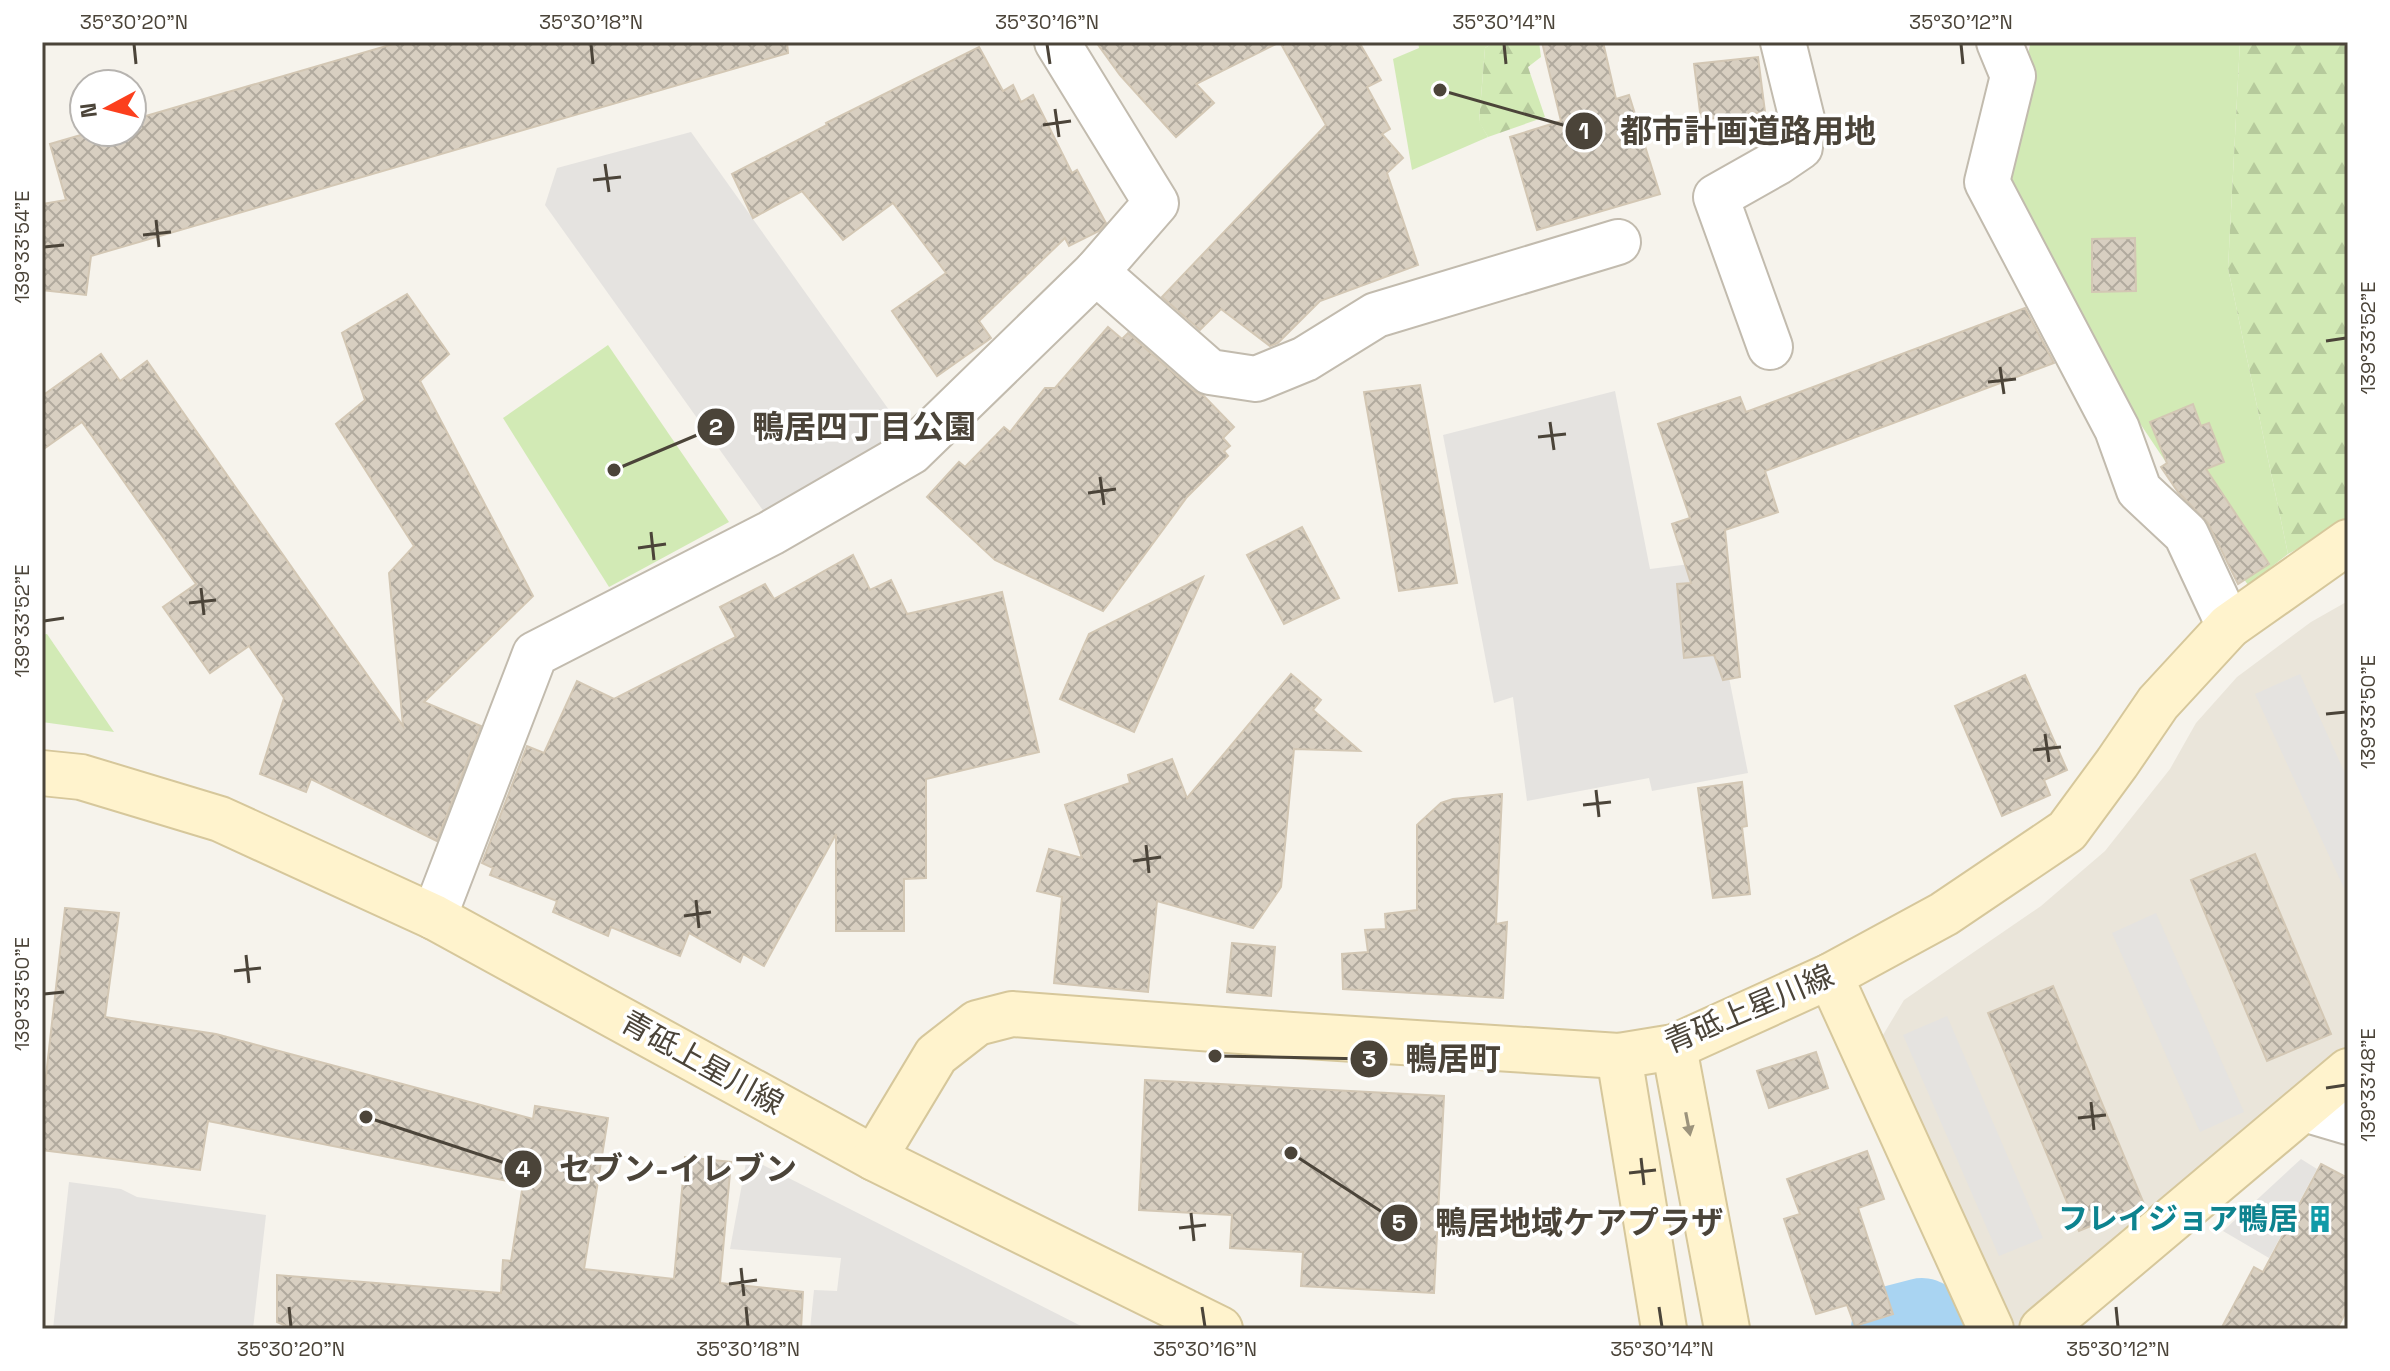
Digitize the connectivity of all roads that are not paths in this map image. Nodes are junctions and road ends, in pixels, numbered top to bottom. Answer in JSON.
{"nodes":[{"id":1,"x":1057,"y":42,"type":"edge"},
{"id":2,"x":1783,"y":42,"type":"edge"},
{"id":3,"x":1999,"y":42,"type":"edge"},
{"id":4,"x":1618,"y":242,"type":"dead end"},
{"id":5,"x":1096,"y":272,"type":"junction"},
{"id":6,"x":1770,"y":347,"type":"dead end"},
{"id":7,"x":2348,"y":542,"type":"edge"},
{"id":8,"x":2229,"y":626,"type":"junction"},
{"id":9,"x":42,"y":773,"type":"edge"},
{"id":10,"x":434,"y":917,"type":"junction"},
{"id":11,"x":1830,"y":976,"type":"junction"},
{"id":12,"x":1674,"y":1047,"type":"junction"},
{"id":13,"x":1619,"y":1056,"type":"junction"},
{"id":14,"x":2348,"y":1071,"type":"edge"},
{"id":15,"x":2304,"y":1109,"type":"junction"},
{"id":16,"x":2348,"y":1122,"type":"edge"},
{"id":17,"x":874,"y":1158,"type":"junction"},
{"id":18,"x":1220,"y":1329,"type":"edge"},
{"id":19,"x":1664,"y":1329,"type":"edge"},
{"id":20,"x":1727,"y":1329,"type":"edge"},
{"id":21,"x":1991,"y":1329,"type":"edge"},
{"id":22,"x":2042,"y":1329,"type":"edge"}],
"edges":[{"from":1,"to":5,"type":"street"},
{"from":2,"to":6,"type":"street"},
{"from":3,"to":8,"type":"street"},
{"from":4,"to":5,"type":"street"},
{"from":5,"to":10,"type":"street"},
{"from":7,"to":8,"type":"main road","name":"青砥上星川線"},
{"from":8,"to":11,"type":"main road","name":"青砥上星川線"},
{"from":9,"to":10,"type":"main road","name":"青砥上星川線"},
{"from":10,"to":17,"type":"main road","name":"青砥上星川線"},
{"from":11,"to":12,"type":"main road","name":"青砥上星川線"},
{"from":11,"to":21,"type":"main road"},
{"from":12,"to":13,"type":"main road","name":"青砥上星川線"},
{"from":12,"to":20,"type":"main road","one_way":true},
{"from":13,"to":17,"type":"main road","name":"青砥上星川線"},
{"from":13,"to":19,"type":"main road"},
{"from":14,"to":15,"type":"main road"},
{"from":15,"to":16,"type":"street"},
{"from":15,"to":22,"type":"main road"},
{"from":17,"to":18,"type":"main road"}]}
